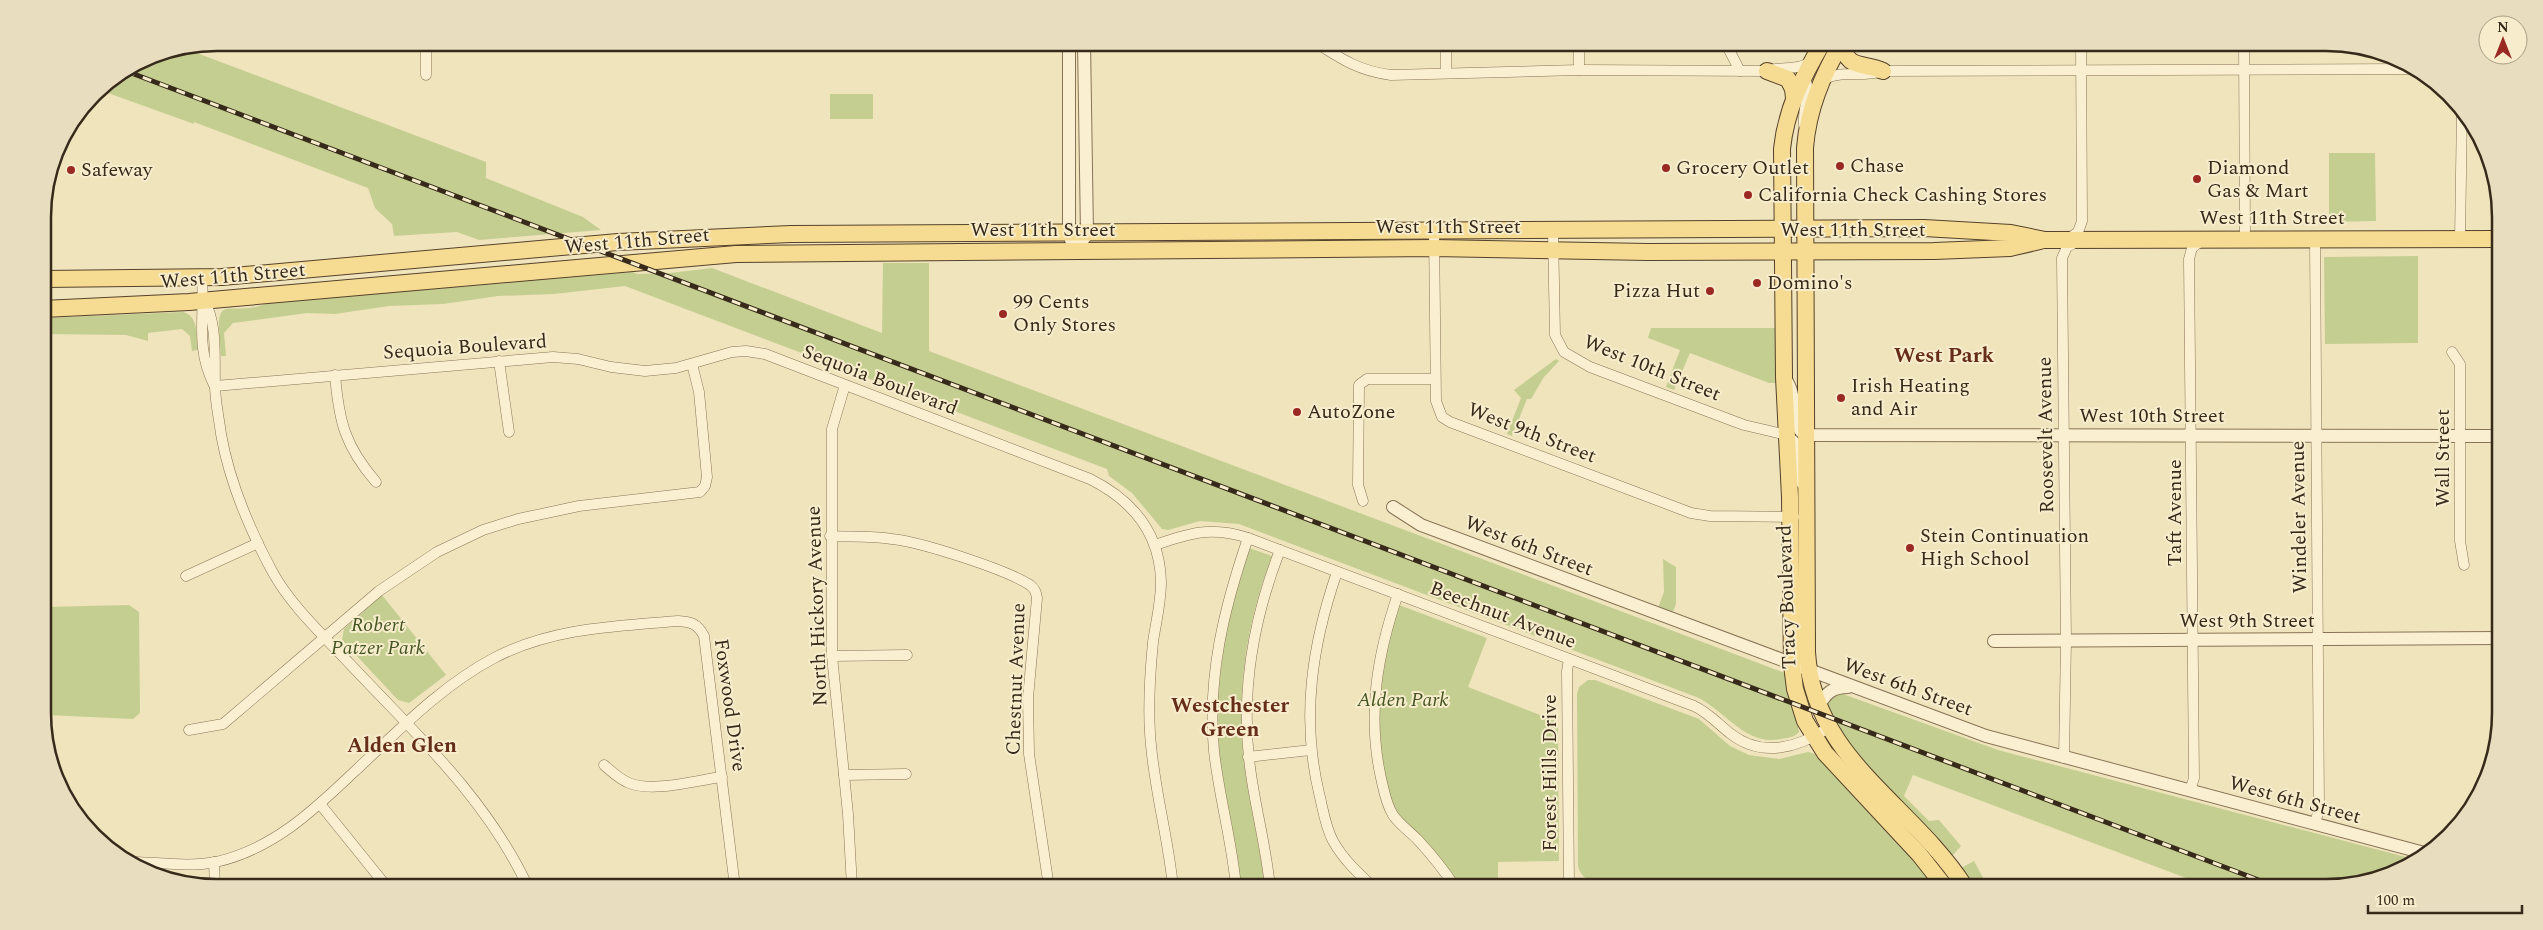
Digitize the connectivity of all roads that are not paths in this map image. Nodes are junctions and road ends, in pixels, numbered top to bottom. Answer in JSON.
{"nodes":[{"id":1,"x":1329,"y":51,"type":"edge"},
{"id":2,"x":1446,"y":51,"type":"edge"},
{"id":3,"x":1579,"y":51,"type":"edge"},
{"id":4,"x":1730,"y":51,"type":"edge"},
{"id":5,"x":1817,"y":51,"type":"edge"},
{"id":6,"x":1828,"y":51,"type":"edge"},
{"id":7,"x":1839,"y":51,"type":"edge"},
{"id":8,"x":1845,"y":51,"type":"edge"},
{"id":9,"x":2081,"y":51,"type":"edge"},
{"id":10,"x":2244,"y":51,"type":"edge"},
{"id":11,"x":426,"y":52,"type":"edge"},
{"id":12,"x":1069,"y":52,"type":"edge"},
{"id":13,"x":1084,"y":52,"type":"edge"},
{"id":14,"x":2401,"y":69,"type":"edge"},
{"id":15,"x":1579,"y":70,"type":"junction"},
{"id":16,"x":2081,"y":70,"type":"junction"},
{"id":17,"x":2244,"y":70,"type":"junction"},
{"id":18,"x":1740,"y":71,"type":"junction"},
{"id":19,"x":1767,"y":71,"type":"junction"},
{"id":20,"x":1799,"y":71,"type":"junction"},
{"id":21,"x":1883,"y":71,"type":"junction"},
{"id":22,"x":1446,"y":72,"type":"junction"},
{"id":23,"x":1829,"y":74,"type":"junction"},
{"id":24,"x":426,"y":75,"type":"dead end"},
{"id":25,"x":1794,"y":98,"type":"junction"},
{"id":26,"x":2462,"y":122,"type":"edge"},
{"id":27,"x":1806,"y":138,"type":"junction"},
{"id":28,"x":1805,"y":228,"type":"junction"},
{"id":29,"x":1782,"y":229,"type":"junction"},
{"id":30,"x":1554,"y":231,"type":"junction"},
{"id":31,"x":1069,"y":233,"type":"junction"},
{"id":32,"x":1086,"y":234,"type":"junction"},
{"id":33,"x":2492,"y":238,"type":"edge"},
{"id":34,"x":2245,"y":239,"type":"junction"},
{"id":35,"x":2315,"y":239,"type":"junction"},
{"id":36,"x":2460,"y":239,"type":"junction"},
{"id":37,"x":1434,"y":240,"type":"junction"},
{"id":38,"x":2045,"y":240,"type":"junction"},
{"id":39,"x":2073,"y":240,"type":"junction"},
{"id":40,"x":2203,"y":240,"type":"junction"},
{"id":41,"x":1554,"y":249,"type":"junction"},
{"id":42,"x":1782,"y":251,"type":"junction"},
{"id":43,"x":1805,"y":251,"type":"junction"},
{"id":44,"x":1075,"y":252,"type":"junction"},
{"id":45,"x":202,"y":278,"type":"junction"},
{"id":46,"x":52,"y":279,"type":"edge"},
{"id":47,"x":204,"y":300,"type":"junction"},
{"id":48,"x":52,"y":309,"type":"edge"},
{"id":49,"x":2452,"y":352,"type":"dead end"},
{"id":50,"x":499,"y":361,"type":"junction"},
{"id":51,"x":692,"y":364,"type":"junction"},
{"id":52,"x":335,"y":375,"type":"junction"},
{"id":53,"x":1784,"y":377,"type":"junction"},
{"id":54,"x":1435,"y":379,"type":"junction"},
{"id":55,"x":845,"y":385,"type":"junction"},
{"id":56,"x":215,"y":386,"type":"junction"},
{"id":57,"x":509,"y":432,"type":"dead end"},
{"id":58,"x":1787,"y":434,"type":"junction"},
{"id":59,"x":2191,"y":434,"type":"junction"},
{"id":60,"x":2316,"y":434,"type":"junction"},
{"id":61,"x":1805,"y":435,"type":"junction"},
{"id":62,"x":2064,"y":435,"type":"junction"},
{"id":63,"x":2460,"y":436,"type":"junction"},
{"id":64,"x":2492,"y":436,"type":"edge"},
{"id":65,"x":376,"y":482,"type":"dead end"},
{"id":66,"x":1806,"y":489,"type":"junction"},
{"id":67,"x":1363,"y":501,"type":"dead end"},
{"id":68,"x":1392,"y":507,"type":"dead end"},
{"id":69,"x":1790,"y":516,"type":"junction"},
{"id":70,"x":830,"y":536,"type":"junction"},
{"id":71,"x":1248,"y":538,"type":"junction"},
{"id":72,"x":258,"y":543,"type":"junction"},
{"id":73,"x":1155,"y":545,"type":"junction"},
{"id":74,"x":1280,"y":550,"type":"junction"},
{"id":75,"x":2464,"y":565,"type":"dead end"},
{"id":76,"x":1337,"y":572,"type":"junction"},
{"id":77,"x":186,"y":576,"type":"dead end"},
{"id":78,"x":1806,"y":577,"type":"junction"},
{"id":79,"x":1398,"y":594,"type":"junction"},
{"id":80,"x":325,"y":638,"type":"junction"},
{"id":81,"x":2492,"y":638,"type":"edge"},
{"id":82,"x":2193,"y":639,"type":"junction"},
{"id":83,"x":2318,"y":640,"type":"junction"},
{"id":84,"x":1994,"y":641,"type":"dead end"},
{"id":85,"x":2066,"y":641,"type":"junction"},
{"id":86,"x":907,"y":655,"type":"dead end"},
{"id":87,"x":832,"y":656,"type":"junction"},
{"id":88,"x":1569,"y":659,"type":"junction"},
{"id":89,"x":1792,"y":665,"type":"junction"},
{"id":90,"x":1809,"y":670,"type":"junction"},
{"id":91,"x":1854,"y":686,"type":"junction"},
{"id":92,"x":1818,"y":707,"type":"junction"},
{"id":93,"x":407,"y":722,"type":"junction"},
{"id":94,"x":1828,"y":728,"type":"junction"},
{"id":95,"x":189,"y":730,"type":"dead end"},
{"id":96,"x":1814,"y":738,"type":"junction"},
{"id":97,"x":1311,"y":750,"type":"junction"},
{"id":98,"x":1248,"y":757,"type":"junction"},
{"id":99,"x":2064,"y":758,"type":"junction"},
{"id":100,"x":604,"y":765,"type":"dead end"},
{"id":101,"x":906,"y":774,"type":"dead end"},
{"id":102,"x":844,"y":775,"type":"junction"},
{"id":103,"x":722,"y":777,"type":"junction"},
{"id":104,"x":2190,"y":791,"type":"junction"},
{"id":105,"x":320,"y":804,"type":"junction"},
{"id":106,"x":2315,"y":824,"type":"junction"},
{"id":107,"x":2418,"y":851,"type":"edge"},
{"id":108,"x":144,"y":862,"type":"edge"},
{"id":109,"x":214,"y":862,"type":"junction"},
{"id":110,"x":1364,"y":878,"type":"edge"},
{"id":111,"x":1448,"y":878,"type":"edge"},
{"id":112,"x":1571,"y":878,"type":"edge"},
{"id":113,"x":1938,"y":878,"type":"edge"},
{"id":114,"x":1960,"y":878,"type":"edge"},
{"id":115,"x":215,"y":879,"type":"edge"},
{"id":116,"x":377,"y":879,"type":"edge"},
{"id":117,"x":523,"y":879,"type":"edge"},
{"id":118,"x":734,"y":879,"type":"edge"},
{"id":119,"x":851,"y":879,"type":"edge"},
{"id":120,"x":1048,"y":879,"type":"edge"},
{"id":121,"x":1171,"y":879,"type":"edge"},
{"id":122,"x":1235,"y":879,"type":"edge"},
{"id":123,"x":1269,"y":879,"type":"edge"}],
"edges":[{"from":1,"to":22,"type":"street"},
{"from":2,"to":22,"type":"street"},
{"from":3,"to":15,"type":"street"},
{"from":4,"to":18,"type":"street"},
{"from":5,"to":20,"type":"main road","name":"Tracy Boulevard"},
{"from":6,"to":23,"type":"street"},
{"from":7,"to":23,"type":"main road","name":"Tracy Boulevard"},
{"from":8,"to":21,"type":"main road"},
{"from":9,"to":16,"type":"street","name":"Roosevelt Avenue"},
{"from":10,"to":17,"type":"street"},
{"from":11,"to":24,"type":"street"},
{"from":12,"to":31,"type":"street"},
{"from":13,"to":32,"type":"street"},
{"from":14,"to":17,"type":"street"},
{"from":15,"to":18,"type":"street"},
{"from":15,"to":22,"type":"street"},
{"from":16,"to":17,"type":"street"},
{"from":16,"to":21,"type":"street"},
{"from":16,"to":39,"type":"street","name":"Roosevelt Avenue"},
{"from":17,"to":34,"type":"street"},
{"from":18,"to":19,"type":"street"},
{"from":19,"to":20,"type":"street"},
{"from":19,"to":25,"type":"main road"},
{"from":20,"to":25,"type":"main road","name":"Tracy Boulevard"},
{"from":20,"to":27,"type":"street"},
{"from":21,"to":23,"type":"street"},
{"from":23,"to":27,"type":"main road","name":"Tracy Boulevard"},
{"from":25,"to":29,"type":"main road","name":"Tracy Boulevard"},
{"from":26,"to":36,"type":"street"},
{"from":27,"to":28,"type":"main road","name":"Tracy Boulevard"},
{"from":28,"to":29,"type":"main road","name":"West 11th Street"},
{"from":28,"to":38,"type":"main road","name":"West 11th Street"},
{"from":28,"to":43,"type":"main road","name":"Tracy Boulevard"},
{"from":29,"to":30,"type":"main road","name":"West 11th Street"},
{"from":29,"to":42,"type":"main road","name":"Tracy Boulevard"},
{"from":30,"to":37,"type":"main road","name":"West 11th Street"},
{"from":30,"to":41,"type":"street","name":"West 10th Street"},
{"from":31,"to":32,"type":"main road","name":"West 11th Street"},
{"from":31,"to":44,"type":"street"},
{"from":31,"to":45,"type":"main road","name":"West 11th Street"},
{"from":32,"to":37,"type":"main road","name":"West 11th Street"},
{"from":32,"to":44,"type":"street"},
{"from":33,"to":36,"type":"main road","name":"West 11th Street"},
{"from":34,"to":35,"type":"main road","name":"West 11th Street"},
{"from":34,"to":40,"type":"main road","name":"West 11th Street"},
{"from":35,"to":36,"type":"main road","name":"West 11th Street"},
{"from":35,"to":60,"type":"street","name":"Windeler Avenue"},
{"from":37,"to":41,"type":"main road","name":"West 11th Street"},
{"from":37,"to":44,"type":"main road","name":"West 11th Street"},
{"from":37,"to":54,"type":"street","name":"West 9th Street"},
{"from":38,"to":39,"type":"main road","name":"West 11th Street"},
{"from":38,"to":43,"type":"main road","name":"West 11th Street"},
{"from":39,"to":40,"type":"main road","name":"West 11th Street"},
{"from":39,"to":62,"type":"street","name":"Roosevelt Avenue"},
{"from":40,"to":59,"type":"street","name":"Taft Avenue"},
{"from":41,"to":42,"type":"main road","name":"West 11th Street"},
{"from":41,"to":58,"type":"street","name":"West 10th Street"},
{"from":42,"to":43,"type":"main road","name":"West 11th Street"},
{"from":42,"to":53,"type":"main road","name":"Tracy Boulevard"},
{"from":43,"to":61,"type":"main road","name":"Tracy Boulevard"},
{"from":44,"to":47,"type":"main road","name":"West 11th Street"},
{"from":45,"to":46,"type":"main road","name":"West 11th Street"},
{"from":45,"to":47,"type":"street"},
{"from":47,"to":48,"type":"main road","name":"West 11th Street"},
{"from":47,"to":56,"type":"street"},
{"from":49,"to":63,"type":"street","name":"Wall Street"},
{"from":50,"to":51,"type":"street","name":"Sequoia Boulevard"},
{"from":50,"to":52,"type":"street","name":"Sequoia Boulevard"},
{"from":50,"to":57,"type":"street"},
{"from":51,"to":55,"type":"street","name":"Sequoia Boulevard"},
{"from":51,"to":80,"type":"street"},
{"from":52,"to":56,"type":"street","name":"Sequoia Boulevard"},
{"from":52,"to":65,"type":"street"},
{"from":53,"to":58,"type":"main road","name":"Tracy Boulevard"},
{"from":53,"to":61,"type":"street"},
{"from":54,"to":67,"type":"street"},
{"from":54,"to":69,"type":"street","name":"West 9th Street"},
{"from":55,"to":70,"type":"street","name":"North Hickory Avenue"},
{"from":55,"to":73,"type":"street","name":"Sequoia Boulevard"},
{"from":56,"to":72,"type":"street"},
{"from":58,"to":66,"type":"street"},
{"from":58,"to":69,"type":"main road","name":"Tracy Boulevard"},
{"from":59,"to":60,"type":"street","name":"West 10th Street"},
{"from":59,"to":62,"type":"street","name":"West 10th Street"},
{"from":59,"to":82,"type":"street","name":"Taft Avenue"},
{"from":60,"to":63,"type":"street","name":"West 10th Street"},
{"from":60,"to":83,"type":"street","name":"Windeler Avenue"},
{"from":61,"to":62,"type":"street","name":"West 10th Street"},
{"from":61,"to":66,"type":"main road","name":"Tracy Boulevard"},
{"from":62,"to":85,"type":"street","name":"Roosevelt Avenue"},
{"from":63,"to":64,"type":"street","name":"West 10th Street"},
{"from":63,"to":75,"type":"street","name":"Wall Street"},
{"from":66,"to":78,"type":"main road","name":"Tracy Boulevard"},
{"from":68,"to":89,"type":"street","name":"West 6th Street"},
{"from":69,"to":78,"type":"street"},
{"from":69,"to":89,"type":"main road","name":"Tracy Boulevard"},
{"from":70,"to":87,"type":"street","name":"North Hickory Avenue"},
{"from":70,"to":120,"type":"street","name":"Chestnut Avenue"},
{"from":71,"to":73,"type":"street","name":"Beechnut Avenue"},
{"from":71,"to":74,"type":"street","name":"Beechnut Avenue"},
{"from":71,"to":122,"type":"street"},
{"from":72,"to":77,"type":"street"},
{"from":72,"to":80,"type":"street"},
{"from":73,"to":121,"type":"street","name":"Sequoia Boulevard"},
{"from":74,"to":76,"type":"street","name":"Beechnut Avenue"},
{"from":74,"to":98,"type":"street"},
{"from":76,"to":79,"type":"street","name":"Beechnut Avenue"},
{"from":76,"to":97,"type":"street"},
{"from":78,"to":90,"type":"main road","name":"Tracy Boulevard"},
{"from":79,"to":88,"type":"street","name":"Beechnut Avenue"},
{"from":79,"to":111,"type":"street"},
{"from":80,"to":93,"type":"street"},
{"from":80,"to":95,"type":"street"},
{"from":81,"to":83,"type":"street","name":"West 9th Street"},
{"from":82,"to":83,"type":"street","name":"West 9th Street"},
{"from":82,"to":85,"type":"street","name":"West 9th Street"},
{"from":82,"to":104,"type":"street","name":"Taft Avenue"},
{"from":83,"to":106,"type":"street","name":"Windeler Avenue"},
{"from":84,"to":85,"type":"street","name":"West 9th Street"},
{"from":85,"to":99,"type":"street","name":"Roosevelt Avenue"},
{"from":86,"to":87,"type":"street"},
{"from":87,"to":102,"type":"street","name":"North Hickory Avenue"},
{"from":88,"to":96,"type":"street","name":"Beechnut Avenue"},
{"from":88,"to":112,"type":"street","name":"Forest Hills Drive"},
{"from":89,"to":90,"type":"street","name":"West 6th Street"},
{"from":89,"to":96,"type":"main road","name":"Tracy Boulevard"},
{"from":90,"to":91,"type":"street","name":"West 6th Street"},
{"from":90,"to":92,"type":"main road","name":"Tracy Boulevard"},
{"from":91,"to":92,"type":"street"},
{"from":91,"to":99,"type":"street","name":"West 6th Street"},
{"from":92,"to":94,"type":"main road","name":"Tracy Boulevard"},
{"from":93,"to":103,"type":"street","name":"Foxwood Drive"},
{"from":93,"to":105,"type":"street","name":"Foxwood Drive"},
{"from":93,"to":117,"type":"street"},
{"from":94,"to":96,"type":"street","name":"Beechnut Avenue"},
{"from":94,"to":114,"type":"main road","name":"Tracy Boulevard"},
{"from":96,"to":113,"type":"main road","name":"Tracy Boulevard"},
{"from":97,"to":98,"type":"street"},
{"from":97,"to":110,"type":"street"},
{"from":98,"to":123,"type":"street"},
{"from":99,"to":104,"type":"street","name":"West 6th Street"},
{"from":100,"to":103,"type":"street"},
{"from":101,"to":102,"type":"street"},
{"from":102,"to":119,"type":"street","name":"North Hickory Avenue"},
{"from":103,"to":118,"type":"street","name":"Foxwood Drive"},
{"from":104,"to":106,"type":"street","name":"West 6th Street"},
{"from":105,"to":109,"type":"street","name":"Foxwood Drive"},
{"from":105,"to":116,"type":"street"},
{"from":106,"to":107,"type":"street","name":"West 6th Street"},
{"from":108,"to":109,"type":"street","name":"Foxwood Drive"},
{"from":109,"to":115,"type":"street"}]}
